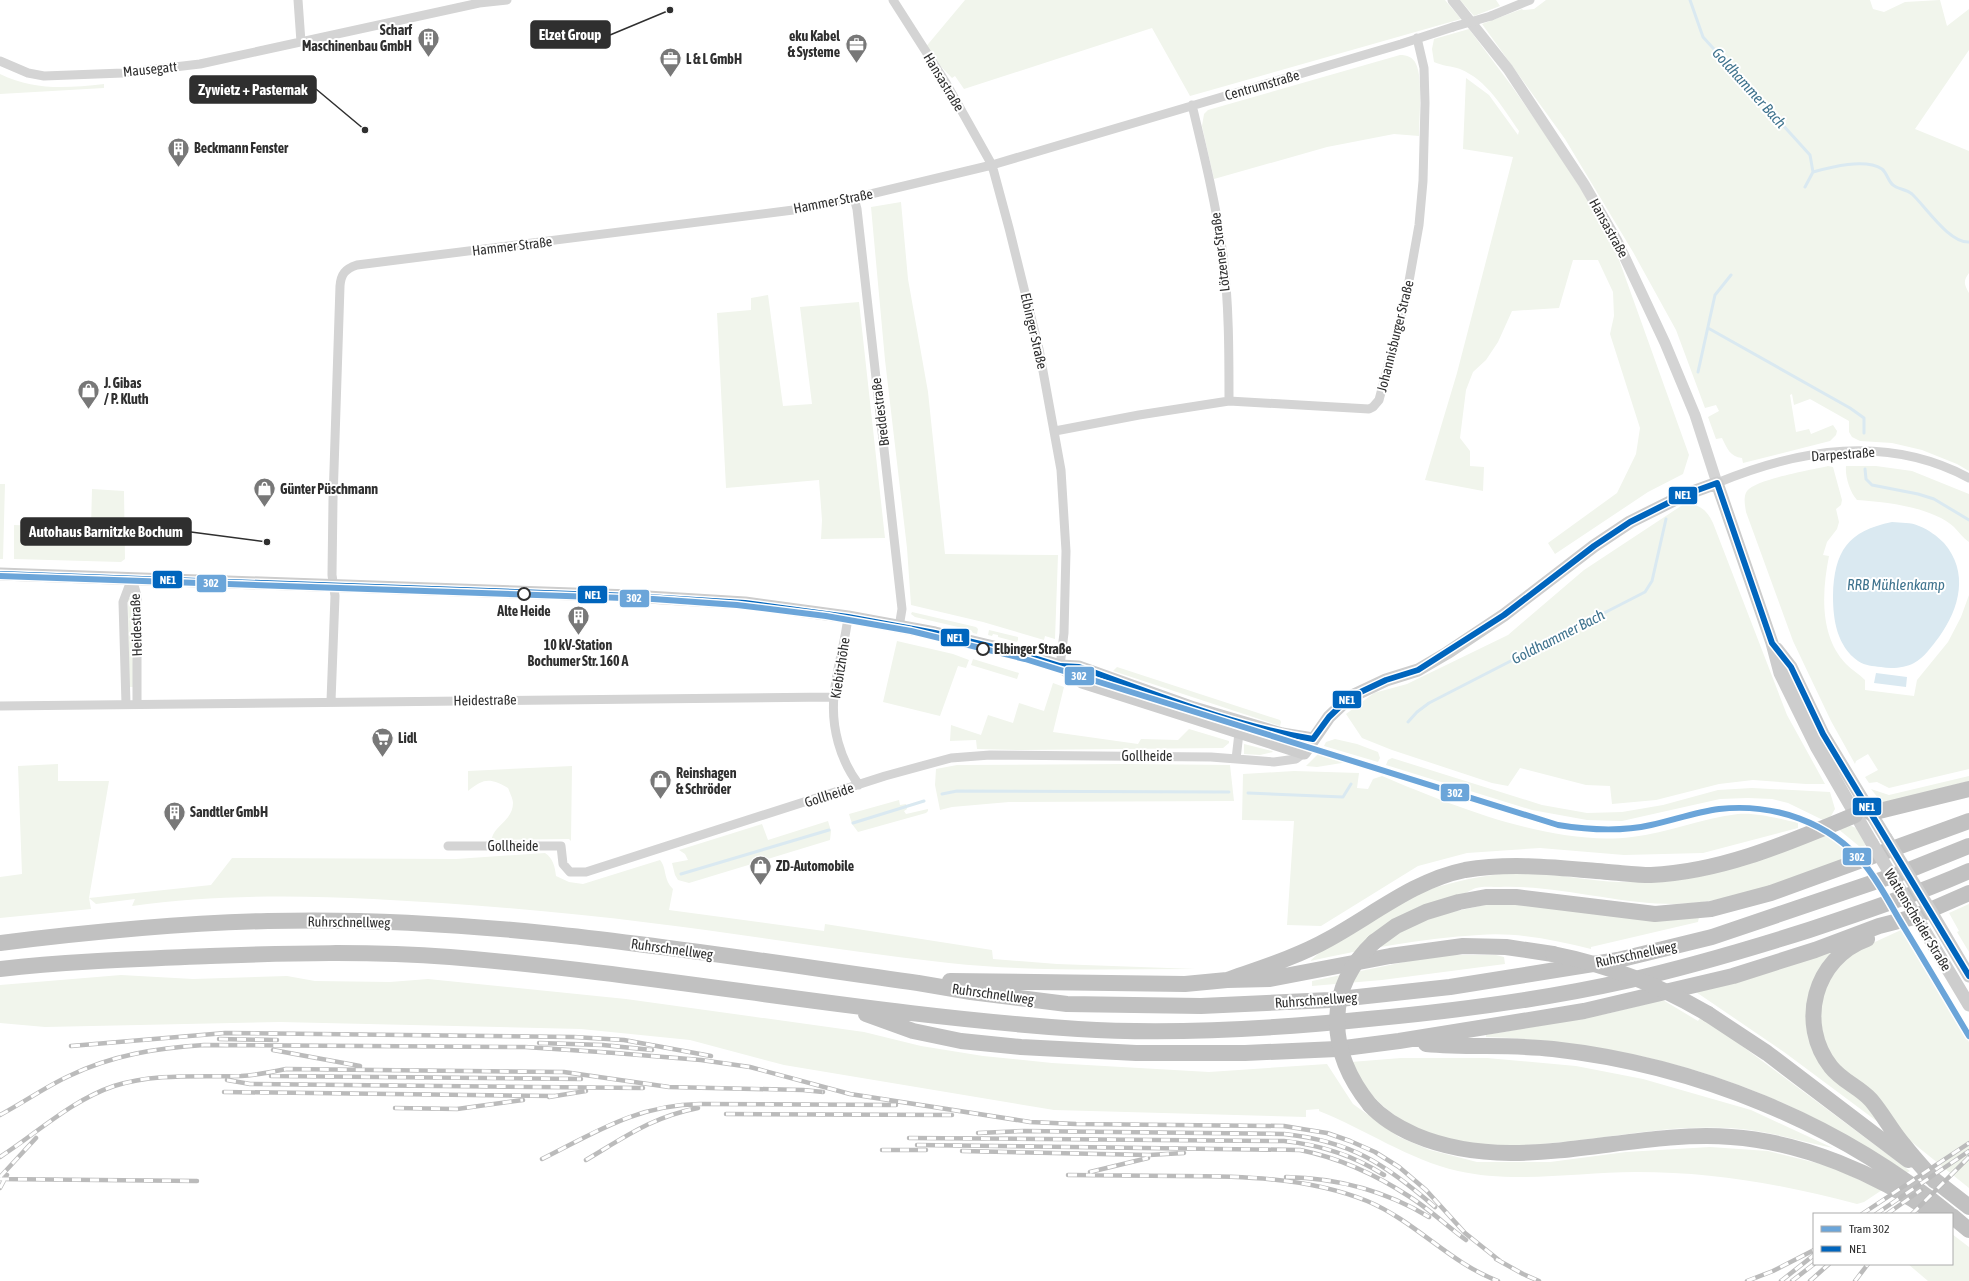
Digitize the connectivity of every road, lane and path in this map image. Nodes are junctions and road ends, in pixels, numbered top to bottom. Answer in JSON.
{"nodes":[{"id":1,"x":298,"y":0,"type":"edge"},
{"id":2,"x":507,"y":0,"type":"edge"},
{"id":3,"x":893,"y":0,"type":"edge"},
{"id":4,"x":1452,"y":0,"type":"edge"},
{"id":5,"x":1530,"y":0,"type":"edge"},
{"id":6,"x":1417,"y":38,"type":"junction"},
{"id":7,"x":301,"y":42,"type":"junction"},
{"id":8,"x":0,"y":61,"type":"edge"},
{"id":9,"x":1192,"y":105,"type":"junction"},
{"id":10,"x":992,"y":165,"type":"junction"},
{"id":11,"x":854,"y":198,"type":"junction"},
{"id":12,"x":1229,"y":401,"type":"junction"},
{"id":13,"x":1055,"y":431,"type":"junction"},
{"id":14,"x":1969,"y":478,"type":"edge"},
{"id":15,"x":1717,"y":483,"type":"junction"},
{"id":16,"x":0,"y":574,"type":"edge"},
{"id":17,"x":132,"y":578,"type":"junction"},
{"id":18,"x":332,"y":586,"type":"junction"},
{"id":19,"x":848,"y":617,"type":"junction"},
{"id":20,"x":899,"y":627,"type":"junction"},
{"id":21,"x":1772,"y":642,"type":"junction"},
{"id":22,"x":1060,"y":666,"type":"junction"},
{"id":23,"x":833,"y":697,"type":"junction"},
{"id":24,"x":331,"y":701,"type":"junction"},
{"id":25,"x":126,"y":704,"type":"junction"},
{"id":26,"x":137,"y":704,"type":"junction"},
{"id":27,"x":0,"y":706,"type":"edge"},
{"id":28,"x":1239,"y":733,"type":"junction"},
{"id":29,"x":1313,"y":739,"type":"junction"},
{"id":30,"x":1304,"y":753,"type":"junction"},
{"id":31,"x":1236,"y":759,"type":"junction"},
{"id":32,"x":859,"y":785,"type":"junction"},
{"id":33,"x":1969,"y":789,"type":"edge"},
{"id":34,"x":1871,"y":813,"type":"junction"},
{"id":35,"x":1855,"y":815,"type":"junction"},
{"id":36,"x":1969,"y":821,"type":"edge"},
{"id":37,"x":448,"y":846,"type":"dead end"},
{"id":38,"x":1969,"y":846,"type":"edge"},
{"id":39,"x":1969,"y":871,"type":"edge"},
{"id":40,"x":1969,"y":893,"type":"edge"},
{"id":41,"x":1918,"y":923,"type":"junction"},
{"id":42,"x":0,"y":943,"type":"edge"},
{"id":43,"x":0,"y":969,"type":"edge"},
{"id":44,"x":1969,"y":976,"type":"edge"},
{"id":45,"x":1227,"y":980,"type":"junction"},
{"id":46,"x":918,"y":983,"type":"junction"},
{"id":47,"x":838,"y":1004,"type":"junction"},
{"id":48,"x":1969,"y":1005,"type":"edge"},
{"id":49,"x":1399,"y":1041,"type":"junction"},
{"id":50,"x":1935,"y":1181,"type":"junction"},
{"id":51,"x":1969,"y":1207,"type":"edge"},
{"id":52,"x":1933,"y":1213,"type":"edge"},
{"id":53,"x":1948,"y":1213,"type":"edge"},
{"id":54,"x":1953,"y":1217,"type":"edge"},
{"id":55,"x":1953,"y":1227,"type":"edge"},
{"id":56,"x":1969,"y":1230,"type":"edge"},
{"id":57,"x":1969,"y":1237,"type":"edge"}],
"edges":[{"from":1,"to":7,"type":"street"},
{"from":2,"to":7,"type":"street","name":"Mausegatt"},
{"from":3,"to":10,"type":"street","name":"Hansastraße"},
{"from":4,"to":15,"type":"street","name":"Hansastraße"},
{"from":5,"to":6,"type":"street","name":"Centrumstraße","bridge":true},
{"from":6,"to":9,"type":"street","name":"Centrumstraße"},
{"from":6,"to":12,"type":"street","name":"Johannisburger Straße"},
{"from":7,"to":8,"type":"street","name":"Mausegatt"},
{"from":9,"to":10,"type":"street","name":"Centrumstraße"},
{"from":9,"to":12,"type":"street","name":"Lötzener Straße"},
{"from":10,"to":11,"type":"street","name":"Hammer Straße"},
{"from":10,"to":13,"type":"street","name":"Elbinger Straße"},
{"from":11,"to":18,"type":"street","name":"Hammer Straße"},
{"from":11,"to":20,"type":"street","name":"Breddestraße"},
{"from":12,"to":13,"type":"street","name":"Johannisburger Straße"},
{"from":13,"to":22,"type":"street","name":"Elbinger Straße"},
{"from":14,"to":15,"type":"street","name":"Darpestraße"},
{"from":15,"to":21,"type":"main road","name":"Wattenscheider Straße"},
{"from":15,"to":29,"type":"main road"},
{"from":16,"to":17,"type":"main road"},
{"from":17,"to":18,"type":"main road"},
{"from":17,"to":25,"type":"street","name":"Heidestraße"},
{"from":17,"to":26,"type":"street","name":"Heidestraße"},
{"from":18,"to":19,"type":"main road"},
{"from":18,"to":24,"type":"street"},
{"from":19,"to":20,"type":"main road"},
{"from":19,"to":23,"type":"street","name":"Kiebitzhöhe"},
{"from":20,"to":22,"type":"main road"},
{"from":21,"to":34,"type":"main road","name":"Wattenscheider Straße"},
{"from":21,"to":35,"type":"main road","name":"Wattenscheider Straße"},
{"from":22,"to":28,"type":"main road"},
{"from":22,"to":29,"type":"main road"},
{"from":23,"to":24,"type":"street","name":"Heidestraße"},
{"from":23,"to":32,"type":"street","name":"Kiebitzhöhe"},
{"from":24,"to":26,"type":"street","name":"Heidestraße"},
{"from":25,"to":26,"type":"street","name":"Heidestraße"},
{"from":25,"to":27,"type":"street","name":"Heidestraße"},
{"from":28,"to":30,"type":"main road"},
{"from":28,"to":31,"type":"street"},
{"from":29,"to":30,"type":"main road"},
{"from":30,"to":31,"type":"street","name":"Gollheide"},
{"from":31,"to":32,"type":"street","name":"Gollheide"},
{"from":32,"to":37,"type":"street","name":"Gollheide"},
{"from":33,"to":34,"type":"highway"},
{"from":34,"to":35,"type":"main road"},
{"from":34,"to":44,"type":"main road","name":"Wattenscheider Straße","bridge":true},
{"from":35,"to":41,"type":"main road","name":"Wattenscheider Straße","bridge":true},
{"from":35,"to":45,"type":"highway"},
{"from":36,"to":52,"type":"highway","bridge":true},
{"from":38,"to":46,"type":"highway","name":"Ruhrschnellweg"},
{"from":39,"to":47,"type":"highway","name":"Ruhrschnellweg"},
{"from":40,"to":41,"type":"highway"},
{"from":41,"to":48,"type":"main road","name":"Wattenscheider Straße"},
{"from":41,"to":49,"type":"highway"},
{"from":41,"to":50,"type":"highway"},
{"from":42,"to":46,"type":"highway","name":"Ruhrschnellweg"},
{"from":43,"to":47,"type":"highway","name":"Ruhrschnellweg"},
{"from":45,"to":46,"type":"highway"},
{"from":45,"to":50,"type":"highway","bridge":true},
{"from":47,"to":49,"type":"highway"},
{"from":49,"to":53,"type":"highway"},
{"from":50,"to":51,"type":"highway"},
{"from":54,"to":56,"type":"highway"},
{"from":55,"to":57,"type":"highway"}]}
